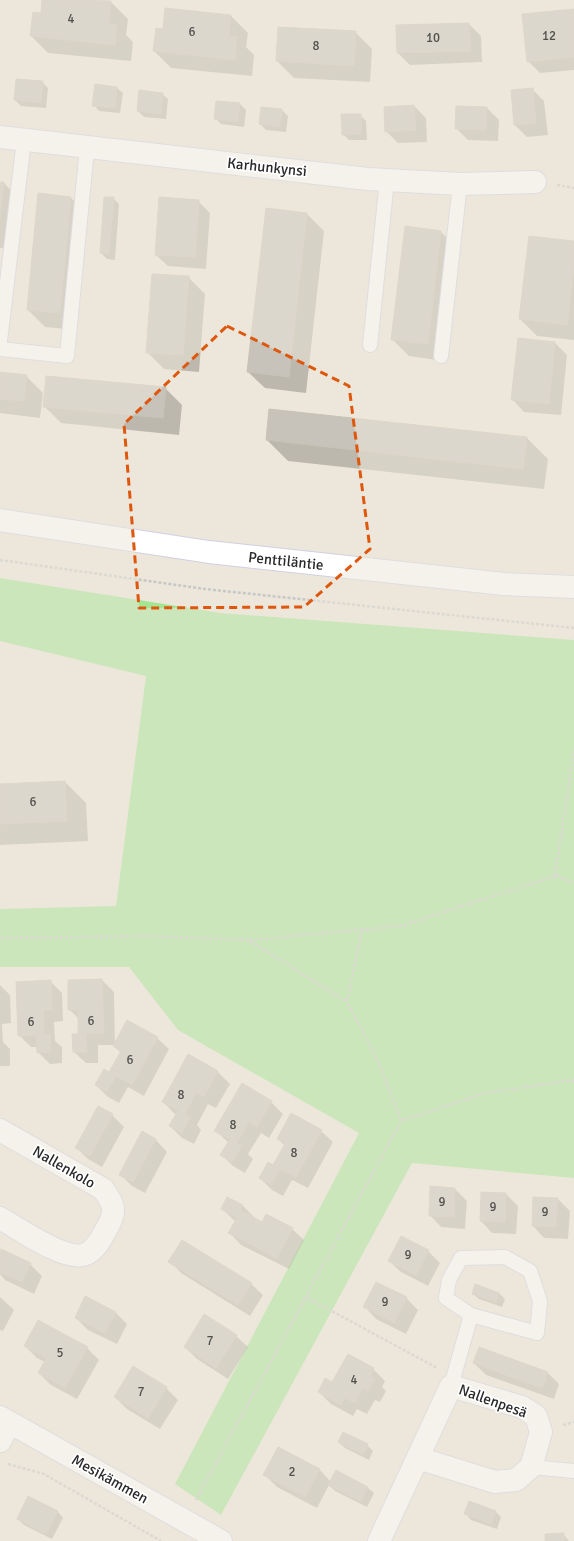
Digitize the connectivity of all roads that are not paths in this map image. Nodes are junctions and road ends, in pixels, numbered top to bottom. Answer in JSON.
{"nodes":[{"id":1,"x":0,"y":137,"type":"edge"},
{"id":2,"x":24,"y":140,"type":"junction"},
{"id":3,"x":87,"y":148,"type":"junction"},
{"id":4,"x":387,"y":180,"type":"junction"},
{"id":5,"x":534,"y":182,"type":"dead end"},
{"id":6,"x":460,"y":184,"type":"junction"},
{"id":7,"x":0,"y":341,"type":"edge"},
{"id":8,"x":370,"y":345,"type":"dead end"},
{"id":9,"x":0,"y":349,"type":"edge"},
{"id":10,"x":441,"y":356,"type":"dead end"},
{"id":11,"x":0,"y":520,"type":"edge"},
{"id":12,"x":574,"y":587,"type":"edge"},
{"id":13,"x":0,"y":1130,"type":"edge"},
{"id":14,"x":0,"y":1218,"type":"edge"},
{"id":15,"x":471,"y":1315,"type":"junction"},
{"id":16,"x":451,"y":1386,"type":"junction"},
{"id":17,"x":3,"y":1427,"type":"edge"},
{"id":18,"x":418,"y":1458,"type":"junction"},
{"id":19,"x":531,"y":1467,"type":"junction"},
{"id":20,"x":574,"y":1470,"type":"edge"},
{"id":21,"x":221,"y":1541,"type":"edge"},
{"id":22,"x":379,"y":1541,"type":"edge"}],
"edges":[{"from":1,"to":2,"type":"street","name":"Karhunkynsi"},
{"from":2,"to":3,"type":"street","name":"Karhunkynsi"},
{"from":2,"to":7,"type":"lane"},
{"from":3,"to":4,"type":"street","name":"Karhunkynsi"},
{"from":3,"to":9,"type":"lane"},
{"from":4,"to":6,"type":"street","name":"Karhunkynsi"},
{"from":4,"to":8,"type":"lane"},
{"from":5,"to":6,"type":"street","name":"Karhunkynsi"},
{"from":6,"to":10,"type":"lane"},
{"from":11,"to":12,"type":"street","name":"Penttiläntie"},
{"from":13,"to":14,"type":"street","name":"Nallenkolo"},
{"from":15,"to":15,"type":"lane"},
{"from":15,"to":16,"type":"lane"},
{"from":16,"to":18,"type":"street","name":"Nallenpesä"},
{"from":16,"to":19,"type":"street","name":"Nallenpesä"},
{"from":17,"to":21,"type":"street","name":"Mesikämmen"},
{"from":18,"to":19,"type":"street"},
{"from":18,"to":22,"type":"street","name":"Nallenpesä"},
{"from":19,"to":20,"type":"lane"}]}
